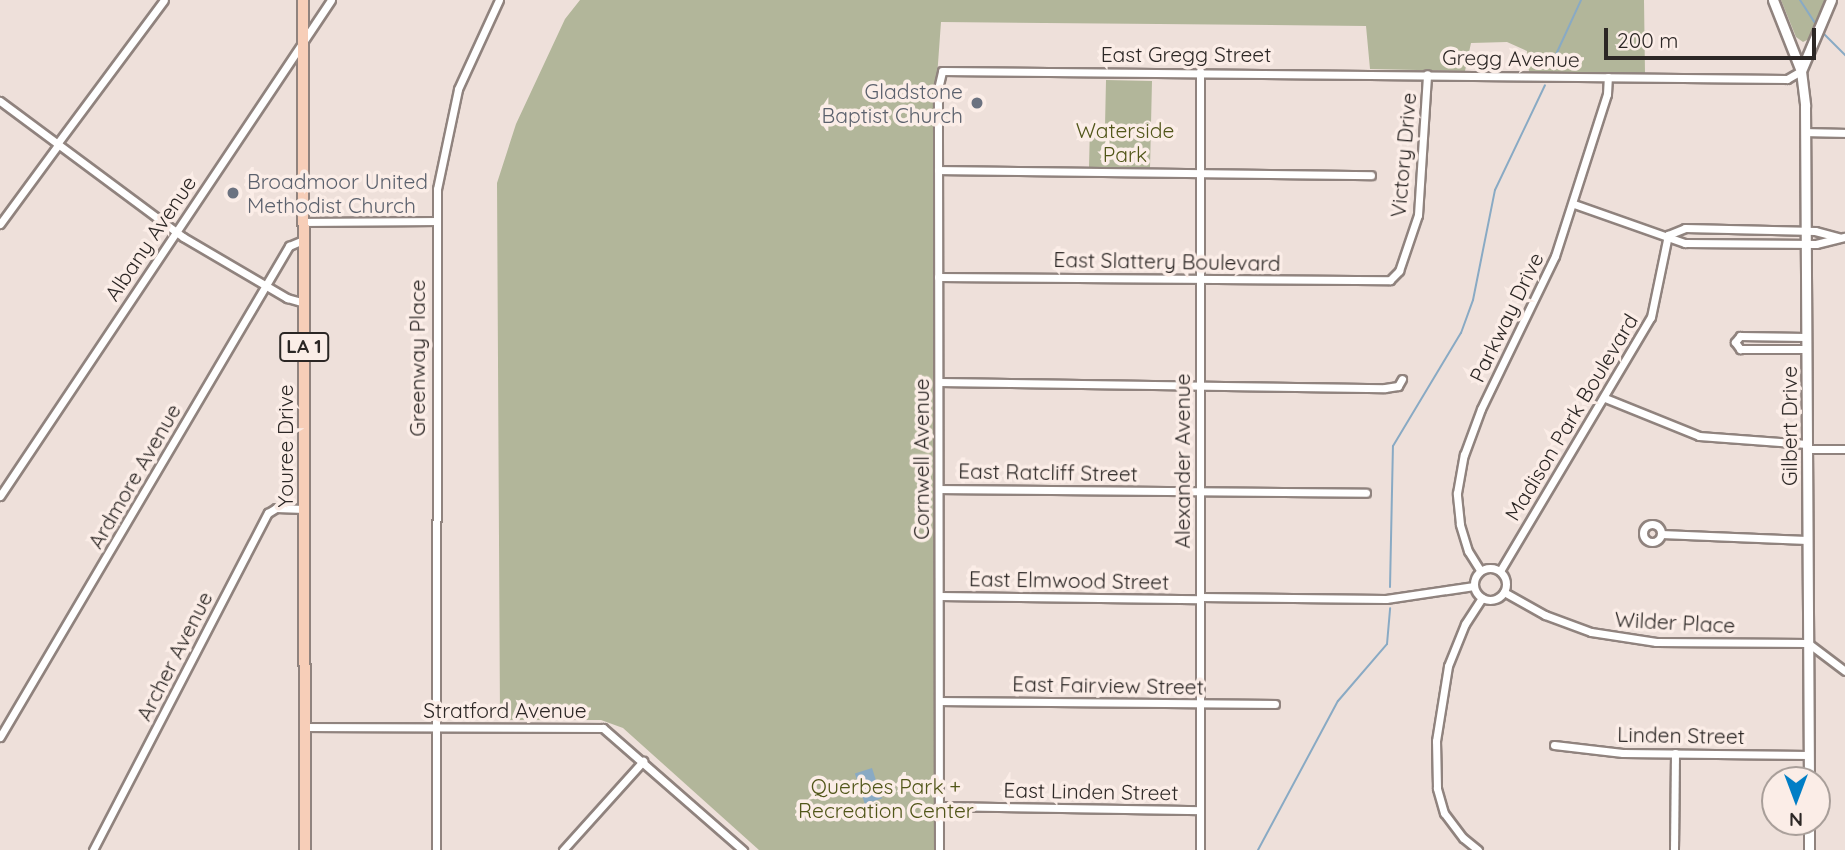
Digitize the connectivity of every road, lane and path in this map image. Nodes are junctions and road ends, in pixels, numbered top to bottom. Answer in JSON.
{"nodes":[{"id":1,"x":164,"y":0,"type":"edge"},
{"id":2,"x":303,"y":0,"type":"edge"},
{"id":3,"x":331,"y":0,"type":"edge"},
{"id":4,"x":499,"y":0,"type":"edge"},
{"id":5,"x":1773,"y":0,"type":"edge"},
{"id":6,"x":1831,"y":0,"type":"edge"},
{"id":7,"x":303,"y":43,"type":"junction"},
{"id":8,"x":945,"y":70,"type":"joint"},
{"id":9,"x":1200,"y":71,"type":"junction"},
{"id":10,"x":1801,"y":71,"type":"junction"},
{"id":11,"x":1427,"y":74,"type":"junction"},
{"id":12,"x":1608,"y":77,"type":"junction"},
{"id":13,"x":0,"y":102,"type":"edge"},
{"id":14,"x":1805,"y":132,"type":"junction"},
{"id":15,"x":1845,"y":133,"type":"edge"},
{"id":16,"x":58,"y":145,"type":"junction"},
{"id":17,"x":938,"y":170,"type":"junction"},
{"id":18,"x":1199,"y":173,"type":"junction"},
{"id":19,"x":1371,"y":175,"type":"dead end"},
{"id":20,"x":1574,"y":204,"type":"junction"},
{"id":21,"x":304,"y":222,"type":"junction"},
{"id":22,"x":435,"y":222,"type":"junction"},
{"id":23,"x":0,"y":224,"type":"edge"},
{"id":24,"x":1806,"y":230,"type":"junction"},
{"id":25,"x":175,"y":232,"type":"junction"},
{"id":26,"x":1668,"y":235,"type":"junction"},
{"id":27,"x":1842,"y":237,"type":"edge"},
{"id":28,"x":303,"y":240,"type":"junction"},
{"id":29,"x":1806,"y":244,"type":"junction"},
{"id":30,"x":939,"y":277,"type":"junction"},
{"id":31,"x":1394,"y":278,"type":"joint"},
{"id":32,"x":1199,"y":279,"type":"junction"},
{"id":33,"x":266,"y":286,"type":"junction"},
{"id":34,"x":304,"y":303,"type":"junction"},
{"id":35,"x":1806,"y":337,"type":"junction"},
{"id":36,"x":1806,"y":349,"type":"junction"},
{"id":37,"x":1402,"y":379,"type":"dead end"},
{"id":38,"x":939,"y":382,"type":"junction"},
{"id":39,"x":1200,"y":385,"type":"junction"},
{"id":40,"x":1605,"y":398,"type":"junction"},
{"id":41,"x":1807,"y":446,"type":"junction"},
{"id":42,"x":1845,"y":449,"type":"edge"},
{"id":43,"x":939,"y":489,"type":"junction"},
{"id":44,"x":1200,"y":491,"type":"junction"},
{"id":45,"x":1366,"y":493,"type":"dead end"},
{"id":46,"x":0,"y":496,"type":"edge"},
{"id":47,"x":304,"y":509,"type":"junction"},
{"id":48,"x":1661,"y":534,"type":"dead end"},
{"id":49,"x":1807,"y":540,"type":"junction"},
{"id":50,"x":1480,"y":570,"type":"junction"},
{"id":51,"x":1500,"y":570,"type":"junction"},
{"id":52,"x":1474,"y":586,"type":"junction"},
{"id":53,"x":1504,"y":592,"type":"junction"},
{"id":54,"x":939,"y":596,"type":"junction"},
{"id":55,"x":1200,"y":598,"type":"junction"},
{"id":56,"x":1482,"y":598,"type":"junction"},
{"id":57,"x":1808,"y":643,"type":"junction"},
{"id":58,"x":1845,"y":671,"type":"edge"},
{"id":59,"x":940,"y":701,"type":"junction"},
{"id":60,"x":1200,"y":704,"type":"junction"},
{"id":61,"x":1275,"y":704,"type":"dead end"},
{"id":62,"x":305,"y":727,"type":"junction"},
{"id":63,"x":436,"y":727,"type":"junction"},
{"id":64,"x":0,"y":737,"type":"edge"},
{"id":65,"x":1554,"y":745,"type":"dead end"},
{"id":66,"x":1675,"y":753,"type":"junction"},
{"id":67,"x":1809,"y":755,"type":"junction"},
{"id":68,"x":643,"y":761,"type":"junction"},
{"id":69,"x":1809,"y":766,"type":"edge"},
{"id":70,"x":939,"y":806,"type":"junction"},
{"id":71,"x":1200,"y":810,"type":"junction"},
{"id":72,"x":734,"y":842,"type":"junction"},
{"id":73,"x":93,"y":850,"type":"edge"},
{"id":74,"x":305,"y":850,"type":"edge"},
{"id":75,"x":436,"y":850,"type":"edge"},
{"id":76,"x":563,"y":850,"type":"edge"},
{"id":77,"x":727,"y":850,"type":"edge"},
{"id":78,"x":743,"y":850,"type":"edge"},
{"id":79,"x":939,"y":850,"type":"edge"},
{"id":80,"x":1200,"y":850,"type":"edge"},
{"id":81,"x":1478,"y":850,"type":"edge"},
{"id":82,"x":1674,"y":850,"type":"edge"}],
"edges":[{"from":1,"to":16,"type":"street"},
{"from":2,"to":7,"type":"main road","name":"Youree Drive","number":"LA 1"},
{"from":3,"to":7,"type":"street","name":"Albany Avenue"},
{"from":4,"to":22,"type":"street","name":"Greenway Place"},
{"from":5,"to":10,"type":"street","name":"Gilbert Drive"},
{"from":6,"to":10,"type":"street"},
{"from":7,"to":21,"type":"main road","name":"Youree Drive","number":"LA 1"},
{"from":7,"to":25,"type":"street","name":"Albany Avenue"},
{"from":8,"to":9,"type":"street","name":"East Gregg Street"},
{"from":8,"to":17,"type":"street","name":"Cornwell Avenue"},
{"from":9,"to":11,"type":"street","name":"East Gregg Street"},
{"from":9,"to":18,"type":"street","name":"Alexander Avenue"},
{"from":10,"to":12,"type":"street","name":"Gregg Avenue"},
{"from":10,"to":14,"type":"street","name":"Gilbert Drive"},
{"from":11,"to":12,"type":"street","name":"Gregg Avenue"},
{"from":11,"to":31,"type":"street","name":"Victory Drive"},
{"from":12,"to":20,"type":"street","name":"Parkway Drive"},
{"from":13,"to":16,"type":"street"},
{"from":14,"to":15,"type":"street"},
{"from":14,"to":24,"type":"street","name":"Gilbert Drive"},
{"from":16,"to":23,"type":"street"},
{"from":16,"to":25,"type":"street"},
{"from":17,"to":18,"type":"street"},
{"from":17,"to":30,"type":"street","name":"Cornwell Avenue"},
{"from":18,"to":19,"type":"street"},
{"from":18,"to":32,"type":"street","name":"Alexander Avenue"},
{"from":20,"to":26,"type":"street"},
{"from":20,"to":50,"type":"street","name":"Parkway Drive"},
{"from":21,"to":22,"type":"street"},
{"from":21,"to":28,"type":"main road","name":"Youree Drive","number":"LA 1"},
{"from":22,"to":63,"type":"street","name":"Greenway Place"},
{"from":24,"to":26,"type":"street"},
{"from":24,"to":27,"type":"street"},
{"from":24,"to":29,"type":"street","name":"Gilbert Drive"},
{"from":25,"to":33,"type":"street"},
{"from":25,"to":46,"type":"street","name":"Albany Avenue"},
{"from":26,"to":29,"type":"street"},
{"from":26,"to":40,"type":"street","name":"Madison Park Boulevard"},
{"from":27,"to":29,"type":"street"},
{"from":28,"to":33,"type":"street","name":"Ardmore Avenue"},
{"from":28,"to":34,"type":"main road","name":"Youree Drive","number":"LA 1"},
{"from":29,"to":35,"type":"street","name":"Gilbert Drive"},
{"from":30,"to":32,"type":"street","name":"East Slattery Boulevard"},
{"from":30,"to":38,"type":"street","name":"Cornwell Avenue"},
{"from":31,"to":32,"type":"street","name":"East Slattery Boulevard"},
{"from":32,"to":39,"type":"street","name":"Alexander Avenue"},
{"from":33,"to":34,"type":"street"},
{"from":33,"to":64,"type":"street","name":"Ardmore Avenue"},
{"from":34,"to":47,"type":"main road","name":"Youree Drive","number":"LA 1"},
{"from":35,"to":36,"type":"street","name":"Gilbert Drive"},
{"from":35,"to":36,"type":"street"},
{"from":36,"to":41,"type":"street","name":"Gilbert Drive"},
{"from":37,"to":39,"type":"street"},
{"from":38,"to":39,"type":"street"},
{"from":38,"to":43,"type":"street","name":"Cornwell Avenue"},
{"from":39,"to":44,"type":"street","name":"Alexander Avenue"},
{"from":40,"to":41,"type":"street"},
{"from":40,"to":51,"type":"street","name":"Madison Park Boulevard"},
{"from":41,"to":42,"type":"street"},
{"from":41,"to":49,"type":"street","name":"Gilbert Drive"},
{"from":43,"to":44,"type":"street","name":"East Ratcliff Street"},
{"from":43,"to":54,"type":"street","name":"Cornwell Avenue"},
{"from":44,"to":45,"type":"street","name":"East Ratcliff Street"},
{"from":44,"to":55,"type":"street","name":"Alexander Avenue"},
{"from":47,"to":62,"type":"main road","name":"Youree Drive","number":"LA 1"},
{"from":47,"to":73,"type":"street","name":"Archer Avenue"},
{"from":48,"to":49,"type":"street"},
{"from":49,"to":57,"type":"street","name":"Gilbert Drive"},
{"from":50,"to":51,"type":"street"},
{"from":50,"to":52,"type":"street"},
{"from":51,"to":53,"type":"street"},
{"from":52,"to":55,"type":"street","name":"East Elmwood Street"},
{"from":52,"to":56,"type":"street"},
{"from":53,"to":56,"type":"street"},
{"from":53,"to":57,"type":"street","name":"Wilder Place"},
{"from":54,"to":55,"type":"street","name":"East Elmwood Street"},
{"from":54,"to":59,"type":"street","name":"Cornwell Avenue"},
{"from":55,"to":60,"type":"street","name":"Alexander Avenue"},
{"from":56,"to":81,"type":"street"},
{"from":57,"to":58,"type":"street"},
{"from":57,"to":67,"type":"street","name":"Gilbert Drive"},
{"from":59,"to":60,"type":"street","name":"East Fairview Street"},
{"from":59,"to":70,"type":"street","name":"Cornwell Avenue"},
{"from":60,"to":61,"type":"street","name":"East Fairview Street"},
{"from":60,"to":71,"type":"street","name":"Alexander Avenue"},
{"from":62,"to":63,"type":"street","name":"Stratford Avenue"},
{"from":62,"to":74,"type":"main road","name":"Youree Drive","number":"LA 1"},
{"from":63,"to":68,"type":"street","name":"Stratford Avenue"},
{"from":63,"to":75,"type":"street","name":"Greenway Place"},
{"from":65,"to":66,"type":"street","name":"Linden Street"},
{"from":66,"to":67,"type":"street","name":"Linden Street"},
{"from":66,"to":82,"type":"street"},
{"from":67,"to":69,"type":"street","name":"Gilbert Drive"},
{"from":68,"to":72,"type":"street","name":"Stratford Avenue"},
{"from":68,"to":76,"type":"street"},
{"from":70,"to":71,"type":"street","name":"East Linden Street"},
{"from":70,"to":79,"type":"street","name":"Cornwell Avenue"},
{"from":71,"to":80,"type":"street","name":"Alexander Avenue"},
{"from":72,"to":77,"type":"street"},
{"from":72,"to":78,"type":"street","name":"Stratford Avenue"}]}
